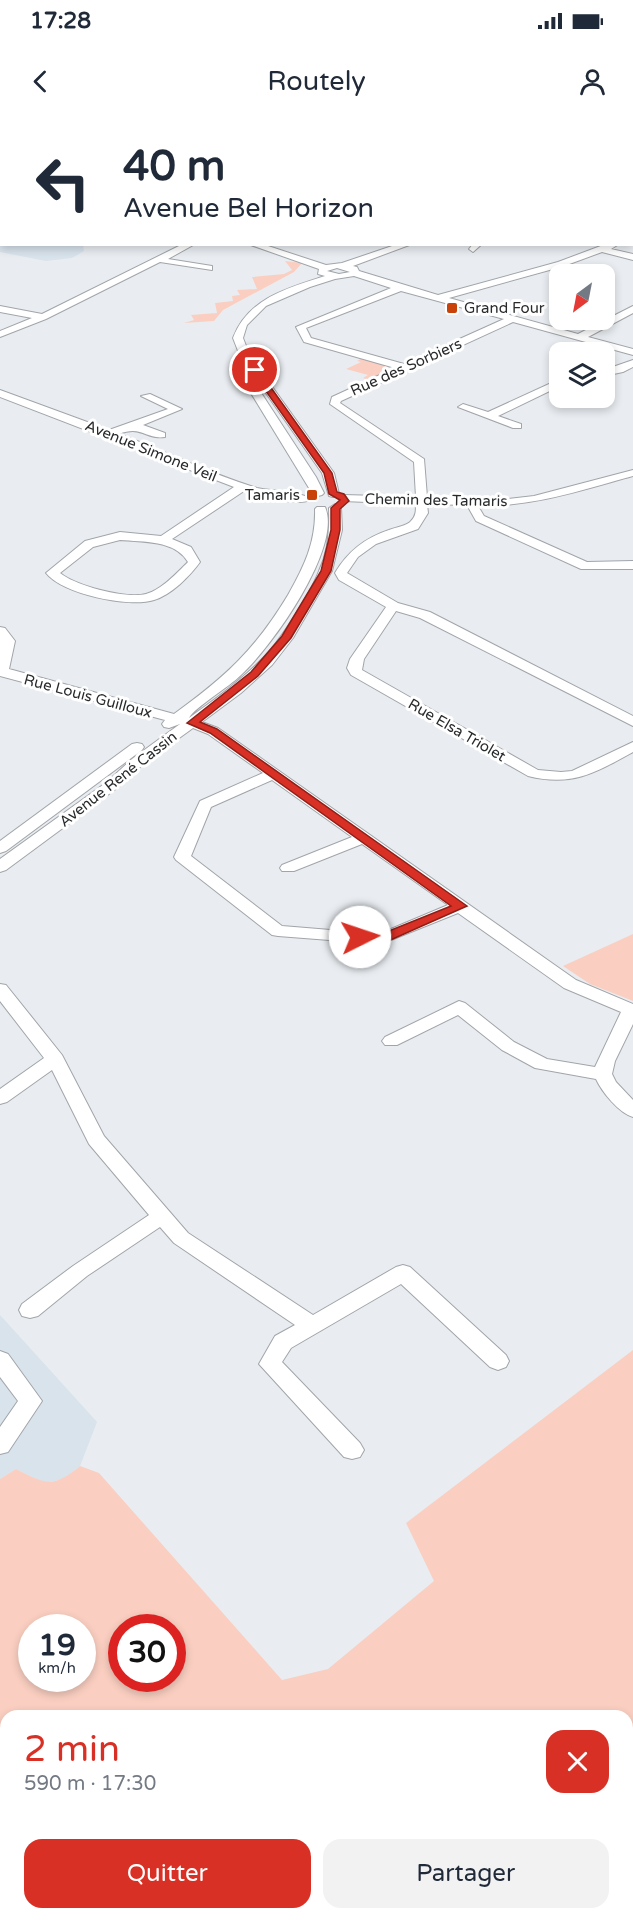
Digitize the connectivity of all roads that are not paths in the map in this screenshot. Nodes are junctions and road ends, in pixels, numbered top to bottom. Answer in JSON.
{"nodes":[{"id":1,"x":187,"y":246,"type":"edge"},
{"id":2,"x":258,"y":246,"type":"edge"},
{"id":3,"x":403,"y":246,"type":"edge"},
{"id":4,"x":411,"y":246,"type":"edge"},
{"id":5,"x":610,"y":246,"type":"edge"},
{"id":6,"x":602,"y":249,"type":"junction"},
{"id":7,"x":633,"y":257,"type":"edge"},
{"id":8,"x":161,"y":260,"type":"junction"},
{"id":9,"x":209,"y":268,"type":"dead end"},
{"id":10,"x":324,"y":270,"type":"junction"},
{"id":11,"x":355,"y":271,"type":"junction"},
{"id":12,"x":340,"y":273,"type":"junction"},
{"id":13,"x":376,"y":281,"type":"junction"},
{"id":14,"x":399,"y":288,"type":"junction"},
{"id":15,"x":437,"y":298,"type":"junction"},
{"id":16,"x":0,"y":309,"type":"edge"},
{"id":17,"x":633,"y":309,"type":"edge"},
{"id":18,"x":43,"y":317,"type":"junction"},
{"id":19,"x":512,"y":319,"type":"junction"},
{"id":20,"x":231,"y":325,"type":"dead end"},
{"id":21,"x":0,"y":334,"type":"edge"},
{"id":22,"x":578,"y":338,"type":"junction"},
{"id":23,"x":633,"y":352,"type":"edge"},
{"id":24,"x":237,"y":363,"type":"dead end"},
{"id":25,"x":633,"y":363,"type":"edge"},
{"id":26,"x":405,"y":368,"type":"junction"},
{"id":27,"x":615,"y":371,"type":"edge"},
{"id":28,"x":549,"y":387,"type":"edge"},
{"id":29,"x":0,"y":393,"type":"edge"},
{"id":30,"x":146,"y":396,"type":"dead end"},
{"id":31,"x":463,"y":407,"type":"dead end"},
{"id":32,"x":489,"y":416,"type":"junction"},
{"id":33,"x":132,"y":425,"type":"junction"},
{"id":34,"x":516,"y":426,"type":"dead end"},
{"id":35,"x":108,"y":434,"type":"junction"},
{"id":36,"x":161,"y":435,"type":"dead end"},
{"id":37,"x":633,"y":473,"type":"edge"},
{"id":38,"x":242,"y":488,"type":"junction"},
{"id":39,"x":318,"y":493,"type":"junction"},
{"id":40,"x":305,"y":498,"type":"junction"},
{"id":41,"x":333,"y":502,"type":"junction"},
{"id":42,"x":421,"y":502,"type":"junction"},
{"id":43,"x":471,"y":503,"type":"junction"},
{"id":44,"x":163,"y":540,"type":"junction"},
{"id":45,"x":633,"y":565,"type":"edge"},
{"id":46,"x":393,"y":606,"type":"junction"},
{"id":47,"x":0,"y":631,"type":"edge"},
{"id":48,"x":2,"y":652,"type":"edge"},
{"id":49,"x":0,"y":671,"type":"edge"},
{"id":50,"x":175,"y":719,"type":"junction"},
{"id":51,"x":633,"y":722,"type":"edge"},
{"id":52,"x":192,"y":723,"type":"junction"},
{"id":53,"x":633,"y":746,"type":"edge"},
{"id":54,"x":273,"y":774,"type":"junction"},
{"id":55,"x":363,"y":838,"type":"junction"},
{"id":56,"x":0,"y":848,"type":"edge"},
{"id":57,"x":0,"y":867,"type":"edge"},
{"id":58,"x":288,"y":868,"type":"dead end"},
{"id":59,"x":460,"y":906,"type":"junction"},
{"id":60,"x":0,"y":989,"type":"edge"},
{"id":61,"x":632,"y":1011,"type":"edge"},
{"id":62,"x":391,"y":1041,"type":"dead end"},
{"id":63,"x":55,"y":1059,"type":"junction"},
{"id":64,"x":603,"y":1074,"type":"junction"},
{"id":65,"x":0,"y":1098,"type":"edge"},
{"id":66,"x":633,"y":1111,"type":"edge"},
{"id":67,"x":162,"y":1215,"type":"junction"},
{"id":68,"x":30,"y":1310,"type":"dead end"},
{"id":69,"x":312,"y":1325,"type":"junction"},
{"id":70,"x":0,"y":1360,"type":"edge"},
{"id":71,"x":498,"y":1361,"type":"dead end"},
{"id":72,"x":0,"y":1445,"type":"edge"},
{"id":73,"x":352,"y":1450,"type":"dead end"}],
"edges":[{"from":1,"to":8,"type":"street"},
{"from":2,"to":10,"type":"street"},
{"from":3,"to":12,"type":"street","name":"Avenue René Cassin"},
{"from":4,"to":11,"type":"street"},
{"from":5,"to":6,"type":"street"},
{"from":6,"to":7,"type":"street"},
{"from":6,"to":15,"type":"street"},
{"from":8,"to":9,"type":"street"},
{"from":8,"to":18,"type":"street"},
{"from":10,"to":12,"type":"street"},
{"from":10,"to":20,"type":"street"},
{"from":11,"to":12,"type":"street"},
{"from":11,"to":13,"type":"street"},
{"from":12,"to":13,"type":"street"},
{"from":12,"to":41,"type":"street","name":"Avenue René Cassin"},
{"from":13,"to":14,"type":"street"},
{"from":14,"to":15,"type":"street"},
{"from":14,"to":26,"type":"street"},
{"from":15,"to":19,"type":"street"},
{"from":16,"to":18,"type":"street"},
{"from":17,"to":22,"type":"street"},
{"from":18,"to":21,"type":"street"},
{"from":19,"to":22,"type":"street"},
{"from":19,"to":26,"type":"street","name":"Rue des Sorbiers"},
{"from":22,"to":23,"type":"street"},
{"from":24,"to":39,"type":"street"},
{"from":25,"to":27,"type":"street"},
{"from":26,"to":42,"type":"street","name":"Rue des Sorbiers"},
{"from":28,"to":32,"type":"street"},
{"from":29,"to":35,"type":"street","name":"Avenue Simone Veil"},
{"from":30,"to":33,"type":"street"},
{"from":31,"to":32,"type":"street"},
{"from":32,"to":34,"type":"street"},
{"from":33,"to":35,"type":"street"},
{"from":33,"to":36,"type":"street"},
{"from":35,"to":38,"type":"street","name":"Avenue Simone Veil"},
{"from":37,"to":43,"type":"street","name":"Chemin des Tamaris"},
{"from":38,"to":40,"type":"street","name":"Avenue Simone Veil"},
{"from":38,"to":44,"type":"street"},
{"from":39,"to":40,"type":"street"},
{"from":39,"to":41,"type":"street","name":"Chemin des Tamaris"},
{"from":40,"to":41,"type":"street"},
{"from":41,"to":42,"type":"street","name":"Chemin des Tamaris"},
{"from":41,"to":50,"type":"street","name":"Avenue René Cassin"},
{"from":41,"to":52,"type":"street","name":"Avenue René Cassin"},
{"from":42,"to":43,"type":"street","name":"Chemin des Tamaris"},
{"from":42,"to":46,"type":"street"},
{"from":43,"to":45,"type":"street"},
{"from":44,"to":44,"type":"street"},
{"from":46,"to":51,"type":"street"},
{"from":46,"to":53,"type":"street","name":"Rue Elsa Triolet"},
{"from":47,"to":48,"type":"street"},
{"from":48,"to":49,"type":"street","name":"Rue Louis Guilloux"},
{"from":49,"to":50,"type":"street","name":"Rue Louis Guilloux"},
{"from":50,"to":52,"type":"street","name":"Rue Louis Guilloux"},
{"from":50,"to":56,"type":"street","name":"Avenue René Cassin"},
{"from":52,"to":54,"type":"street","name":"Rue Louis Guilloux"},
{"from":52,"to":57,"type":"street","name":"Avenue René Cassin"},
{"from":54,"to":55,"type":"street","name":"Rue Louis Guilloux"},
{"from":54,"to":59,"type":"street"},
{"from":55,"to":58,"type":"street"},
{"from":55,"to":59,"type":"street","name":"Rue Louis Guilloux"},
{"from":59,"to":61,"type":"street","name":"Rue Louis Guilloux"},
{"from":60,"to":63,"type":"street"},
{"from":61,"to":64,"type":"street"},
{"from":62,"to":64,"type":"street"},
{"from":63,"to":65,"type":"street"},
{"from":63,"to":67,"type":"street"},
{"from":64,"to":66,"type":"street"},
{"from":67,"to":68,"type":"street"},
{"from":67,"to":69,"type":"street"},
{"from":69,"to":71,"type":"street"},
{"from":69,"to":73,"type":"street"},
{"from":70,"to":72,"type":"street"}]}
